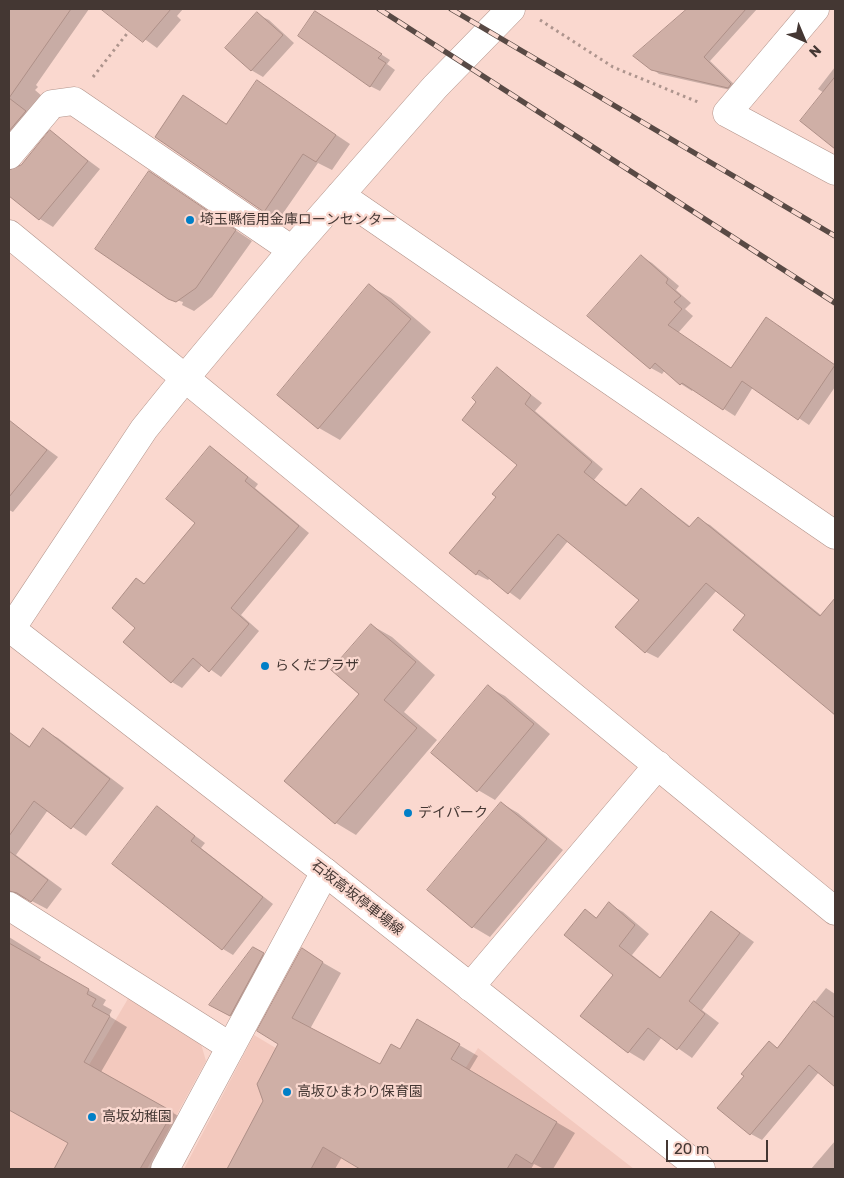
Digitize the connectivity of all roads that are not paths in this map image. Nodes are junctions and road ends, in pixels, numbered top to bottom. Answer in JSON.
{"nodes":[{"id":1,"x":816,"y":9,"type":"edge"},
{"id":2,"x":522,"y":12,"type":"edge"},
{"id":3,"x":9,"y":155,"type":"edge"},
{"id":4,"x":835,"y":171,"type":"edge"},
{"id":5,"x":340,"y":195,"type":"junction"},
{"id":6,"x":9,"y":234,"type":"edge"},
{"id":7,"x":292,"y":250,"type":"junction"},
{"id":8,"x":186,"y":377,"type":"junction"},
{"id":9,"x":835,"y":535,"type":"edge"},
{"id":10,"x":10,"y":629,"type":"edge"},
{"id":11,"x":658,"y":765,"type":"junction"},
{"id":12,"x":325,"y":872,"type":"junction"},
{"id":13,"x":9,"y":906,"type":"edge"},
{"id":14,"x":835,"y":911,"type":"edge"},
{"id":15,"x":470,"y":987,"type":"junction"},
{"id":16,"x":231,"y":1047,"type":"junction"},
{"id":17,"x":166,"y":1169,"type":"edge"},
{"id":18,"x":701,"y":1169,"type":"edge"}],
"edges":[{"from":1,"to":4,"type":"street"},
{"from":2,"to":5,"type":"street"},
{"from":3,"to":7,"type":"street"},
{"from":5,"to":7,"type":"street"},
{"from":5,"to":9,"type":"street"},
{"from":6,"to":8,"type":"street"},
{"from":7,"to":8,"type":"street"},
{"from":8,"to":10,"type":"street"},
{"from":8,"to":11,"type":"street"},
{"from":10,"to":12,"type":"street","name":"石坂高坂停車場線"},
{"from":11,"to":14,"type":"street"},
{"from":11,"to":15,"type":"street"},
{"from":12,"to":15,"type":"street","name":"石坂高坂停車場線"},
{"from":12,"to":16,"type":"street"},
{"from":13,"to":16,"type":"street"},
{"from":15,"to":18,"type":"street","name":"石坂高坂停車場線"},
{"from":16,"to":17,"type":"street"}]}
